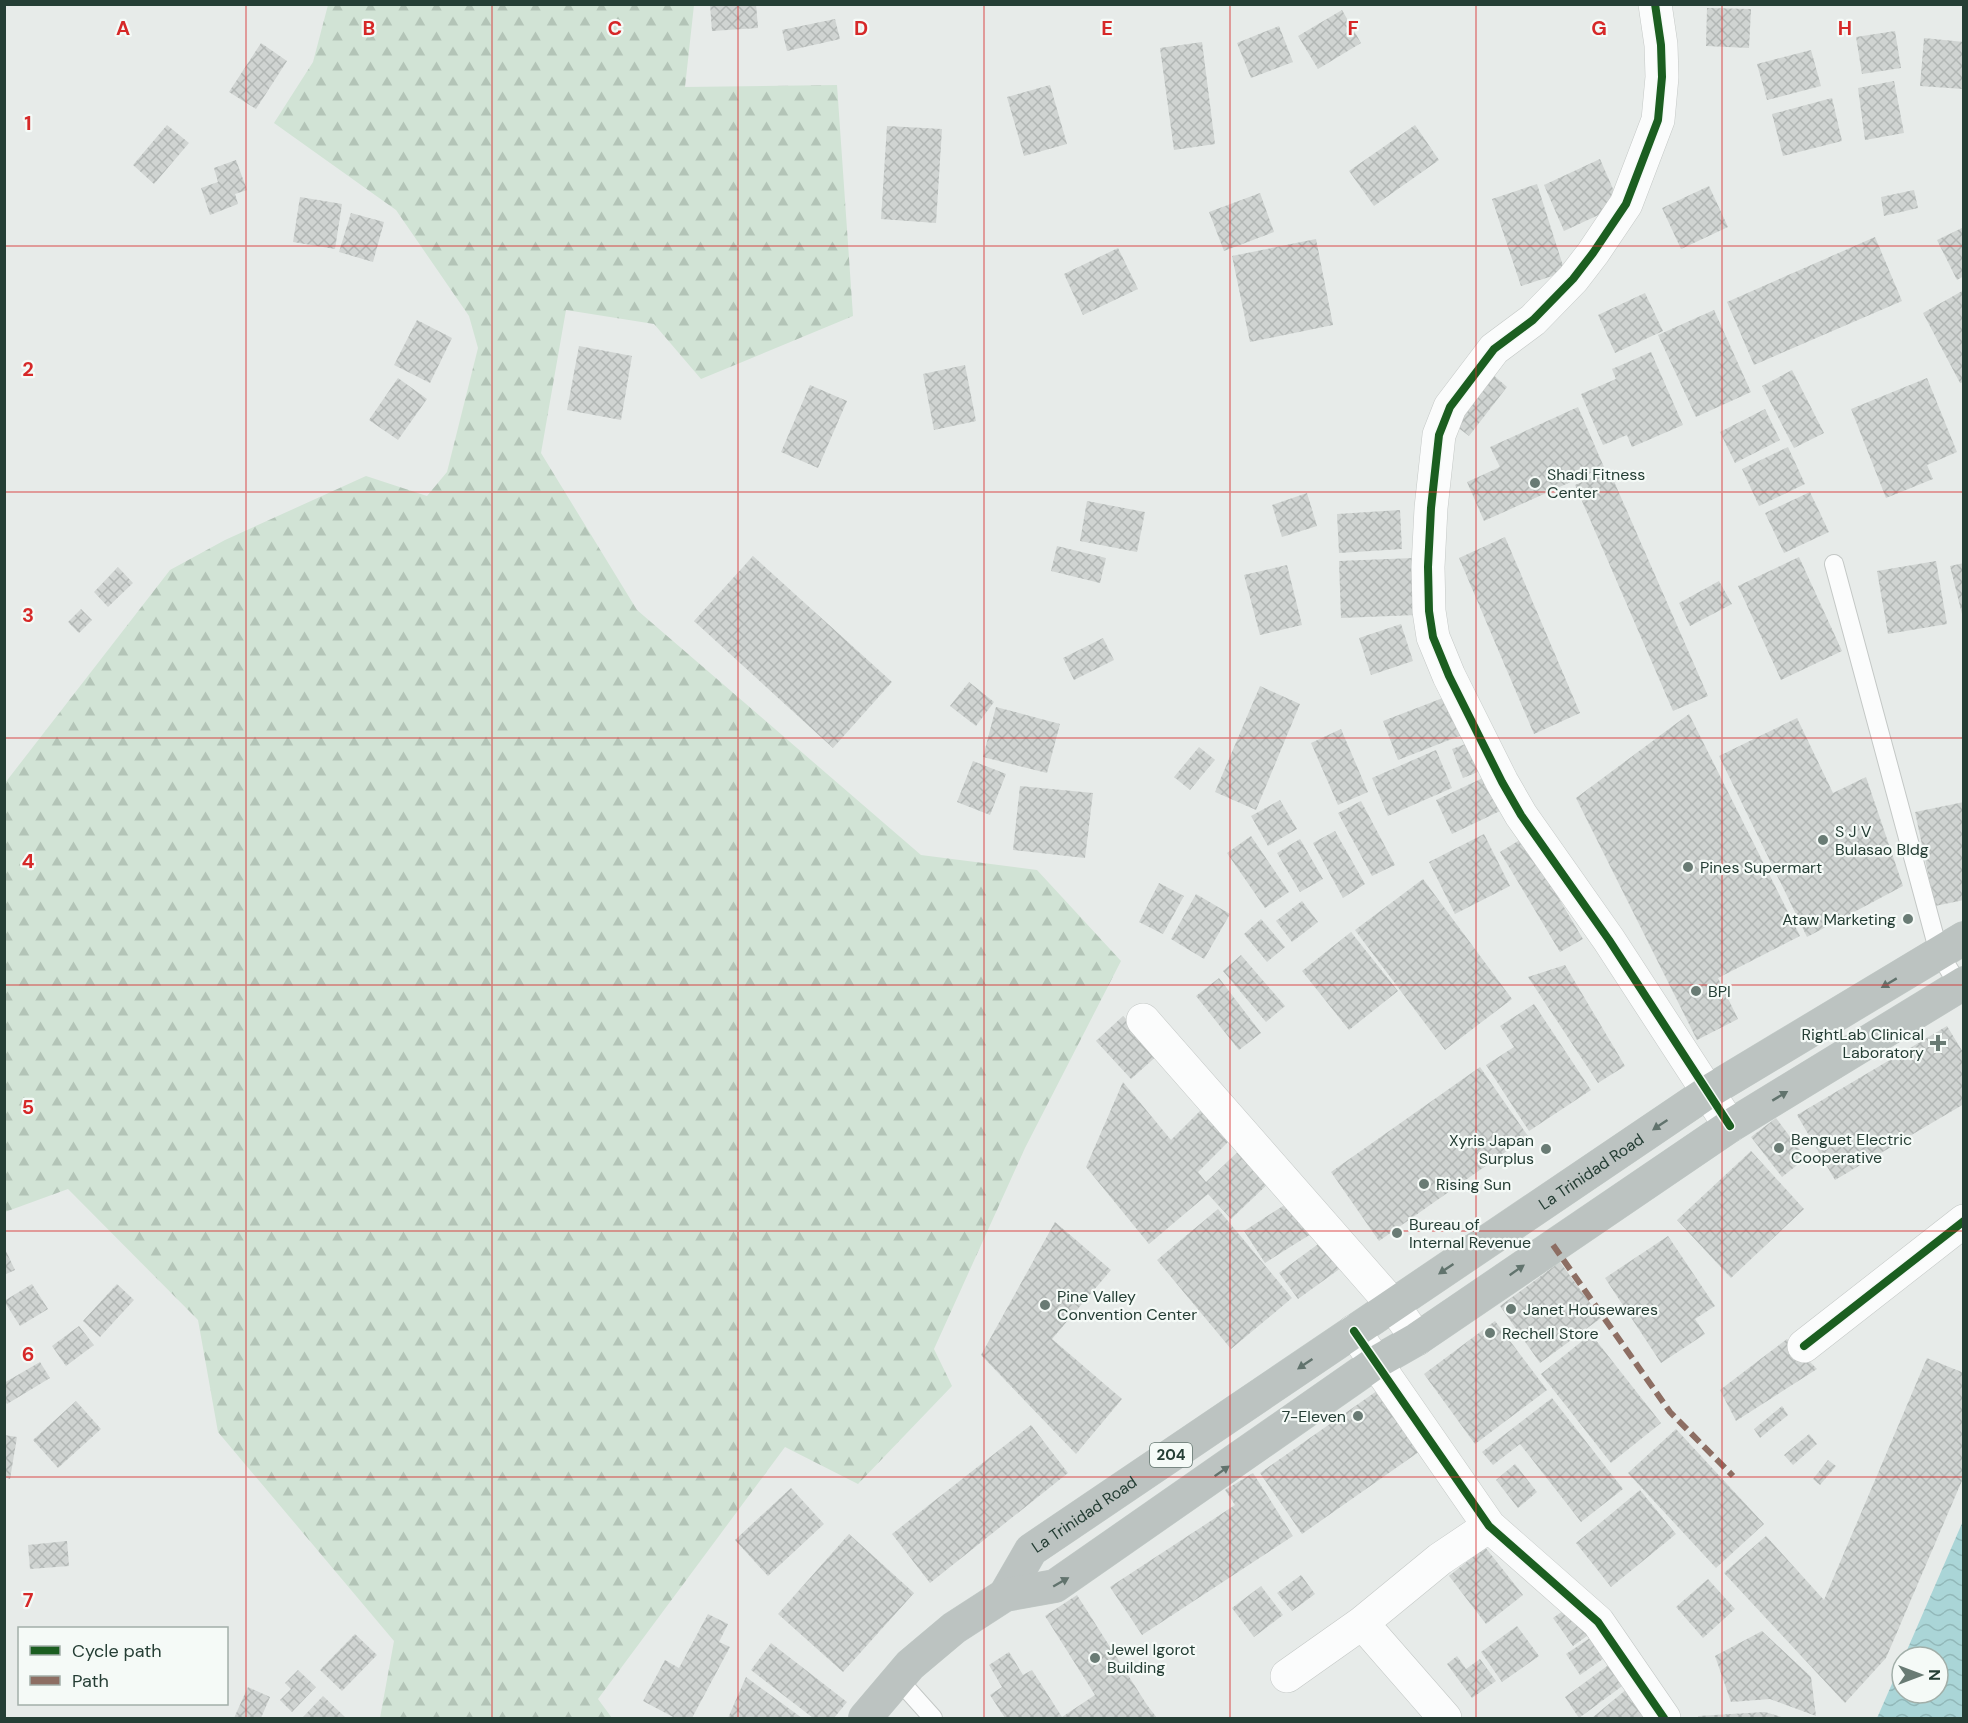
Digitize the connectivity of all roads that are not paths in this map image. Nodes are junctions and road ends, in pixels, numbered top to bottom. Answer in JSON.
{"nodes":[{"id":1,"x":1655,"y":4,"type":"edge"},
{"id":2,"x":1834,"y":564,"type":"dead end"},
{"id":3,"x":1951,"y":945,"type":"edge"},
{"id":4,"x":1961,"y":985,"type":"edge"},
{"id":5,"x":1143,"y":1020,"type":"dead end"},
{"id":6,"x":1708,"y":1092,"type":"junction"},
{"id":7,"x":1730,"y":1126,"type":"junction"},
{"id":8,"x":1964,"y":1221,"type":"edge"},
{"id":9,"x":1393,"y":1305,"type":"junction"},
{"id":10,"x":1354,"y":1331,"type":"junction"},
{"id":11,"x":1417,"y":1339,"type":"junction"},
{"id":12,"x":1804,"y":1346,"type":"dead end"},
{"id":13,"x":1376,"y":1363,"type":"junction"},
{"id":14,"x":1489,"y":1526,"type":"junction"},
{"id":15,"x":1005,"y":1595,"type":"junction"},
{"id":16,"x":1362,"y":1623,"type":"junction"},
{"id":17,"x":1287,"y":1676,"type":"dead end"},
{"id":18,"x":898,"y":1679,"type":"junction"},
{"id":19,"x":865,"y":1719,"type":"edge"},
{"id":20,"x":933,"y":1719,"type":"edge"},
{"id":21,"x":1445,"y":1719,"type":"edge"},
{"id":22,"x":1664,"y":1719,"type":"edge"}],
"edges":[{"from":1,"to":6,"type":"street"},
{"from":2,"to":3,"type":"lane"},
{"from":3,"to":4,"type":"lane"},
{"from":3,"to":6,"type":"highway","name":"La Trinidad Road","number":"204","one_way":true},
{"from":7,"to":4,"type":"highway","name":"La Trinidad Road","number":"204","one_way":true},
{"from":5,"to":9,"type":"street"},
{"from":6,"to":7,"type":"street"},
{"from":6,"to":9,"type":"highway","name":"La Trinidad Road","number":"204","one_way":true},
{"from":11,"to":7,"type":"highway","name":"La Trinidad Road","number":"204","one_way":true},
{"from":8,"to":12,"type":"street"},
{"from":9,"to":10,"type":"highway","name":"La Trinidad Road","number":"204"},
{"from":9,"to":11,"type":"street"},
{"from":10,"to":13,"type":"street"},
{"from":10,"to":15,"type":"highway","name":"La Trinidad Road","number":"204","one_way":true},
{"from":11,"to":13,"type":"highway","name":"La Trinidad Road","number":"204"},
{"from":13,"to":14,"type":"street"},
{"from":15,"to":13,"type":"highway","name":"La Trinidad Road","number":"204","one_way":true},
{"from":14,"to":16,"type":"street"},
{"from":14,"to":22,"type":"street"},
{"from":15,"to":18,"type":"highway","name":"La Trinidad Road","number":"204"},
{"from":16,"to":17,"type":"street"},
{"from":16,"to":21,"type":"street"},
{"from":18,"to":19,"type":"highway","name":"La Trinidad Road","number":"204"},
{"from":18,"to":20,"type":"lane"}]}
